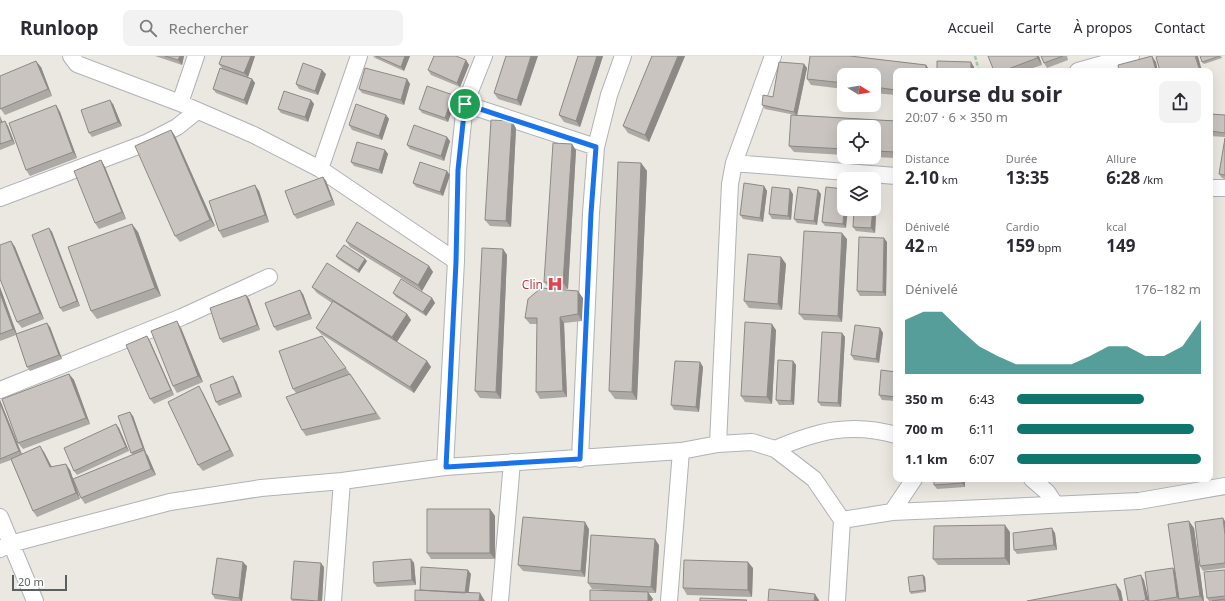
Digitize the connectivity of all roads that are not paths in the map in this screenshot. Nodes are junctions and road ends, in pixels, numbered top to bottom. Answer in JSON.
{"nodes":[{"id":1,"x":70,"y":56,"type":"edge"},
{"id":2,"x":196,"y":56,"type":"edge"},
{"id":3,"x":359,"y":56,"type":"edge"},
{"id":4,"x":484,"y":56,"type":"edge"},
{"id":5,"x":623,"y":56,"type":"edge"},
{"id":6,"x":773,"y":56,"type":"edge"},
{"id":7,"x":1131,"y":56,"type":"edge"},
{"id":8,"x":1089,"y":68,"type":"edge"},
{"id":9,"x":180,"y":103,"type":"junction"},
{"id":10,"x":465,"y":104,"type":"junction"},
{"id":11,"x":196,"y":111,"type":"junction"},
{"id":12,"x":596,"y":147,"type":"junction"},
{"id":13,"x":734,"y":163,"type":"junction"},
{"id":14,"x":320,"y":169,"type":"junction"},
{"id":15,"x":893,"y":176,"type":"edge"},
{"id":16,"x":1213,"y":188,"type":"edge"},
{"id":17,"x":1225,"y":188,"type":"edge"},
{"id":18,"x":0,"y":198,"type":"edge"},
{"id":19,"x":456,"y":262,"type":"junction"},
{"id":20,"x":270,"y":277,"type":"dead end"},
{"id":21,"x":0,"y":390,"type":"edge"},
{"id":22,"x":893,"y":434,"type":"edge"},
{"id":23,"x":718,"y":444,"type":"junction"},
{"id":24,"x":775,"y":449,"type":"junction"},
{"id":25,"x":681,"y":451,"type":"junction"},
{"id":26,"x":580,"y":459,"type":"junction"},
{"id":27,"x":512,"y":462,"type":"junction"},
{"id":28,"x":446,"y":467,"type":"junction"},
{"id":29,"x":342,"y":481,"type":"junction"},
{"id":30,"x":912,"y":482,"type":"edge"},
{"id":31,"x":1036,"y":482,"type":"edge"},
{"id":32,"x":1225,"y":486,"type":"edge"},
{"id":33,"x":1050,"y":492,"type":"edge"},
{"id":34,"x":892,"y":512,"type":"junction"},
{"id":35,"x":0,"y":517,"type":"edge"},
{"id":36,"x":842,"y":520,"type":"junction"},
{"id":37,"x":5,"y":546,"type":"edge"},
{"id":38,"x":35,"y":601,"type":"edge"},
{"id":39,"x":333,"y":601,"type":"edge"},
{"id":40,"x":500,"y":601,"type":"edge"},
{"id":41,"x":669,"y":601,"type":"edge"},
{"id":42,"x":837,"y":601,"type":"edge"}],
"edges":[{"from":1,"to":9,"type":"street"},
{"from":2,"to":9,"type":"street"},
{"from":3,"to":14,"type":"street"},
{"from":4,"to":10,"type":"street"},
{"from":5,"to":12,"type":"street"},
{"from":6,"to":13,"type":"street"},
{"from":7,"to":8,"type":"street"},
{"from":9,"to":11,"type":"street"},
{"from":10,"to":12,"type":"street"},
{"from":10,"to":19,"type":"street"},
{"from":11,"to":14,"type":"street"},
{"from":11,"to":18,"type":"street"},
{"from":12,"to":26,"type":"street"},
{"from":13,"to":15,"type":"street"},
{"from":13,"to":23,"type":"street"},
{"from":14,"to":19,"type":"street"},
{"from":16,"to":17,"type":"street"},
{"from":19,"to":28,"type":"street"},
{"from":20,"to":21,"type":"street"},
{"from":22,"to":24,"type":"street"},
{"from":23,"to":24,"type":"street"},
{"from":23,"to":25,"type":"street"},
{"from":24,"to":36,"type":"street"},
{"from":25,"to":26,"type":"street"},
{"from":25,"to":41,"type":"street"},
{"from":26,"to":27,"type":"street"},
{"from":27,"to":28,"type":"street"},
{"from":27,"to":40,"type":"street"},
{"from":28,"to":29,"type":"street"},
{"from":29,"to":37,"type":"street"},
{"from":29,"to":39,"type":"street"},
{"from":30,"to":34,"type":"street"},
{"from":31,"to":33,"type":"street"},
{"from":32,"to":33,"type":"street"},
{"from":33,"to":34,"type":"street"},
{"from":34,"to":36,"type":"street"},
{"from":35,"to":37,"type":"street"},
{"from":36,"to":42,"type":"street"},
{"from":37,"to":38,"type":"street"}]}
